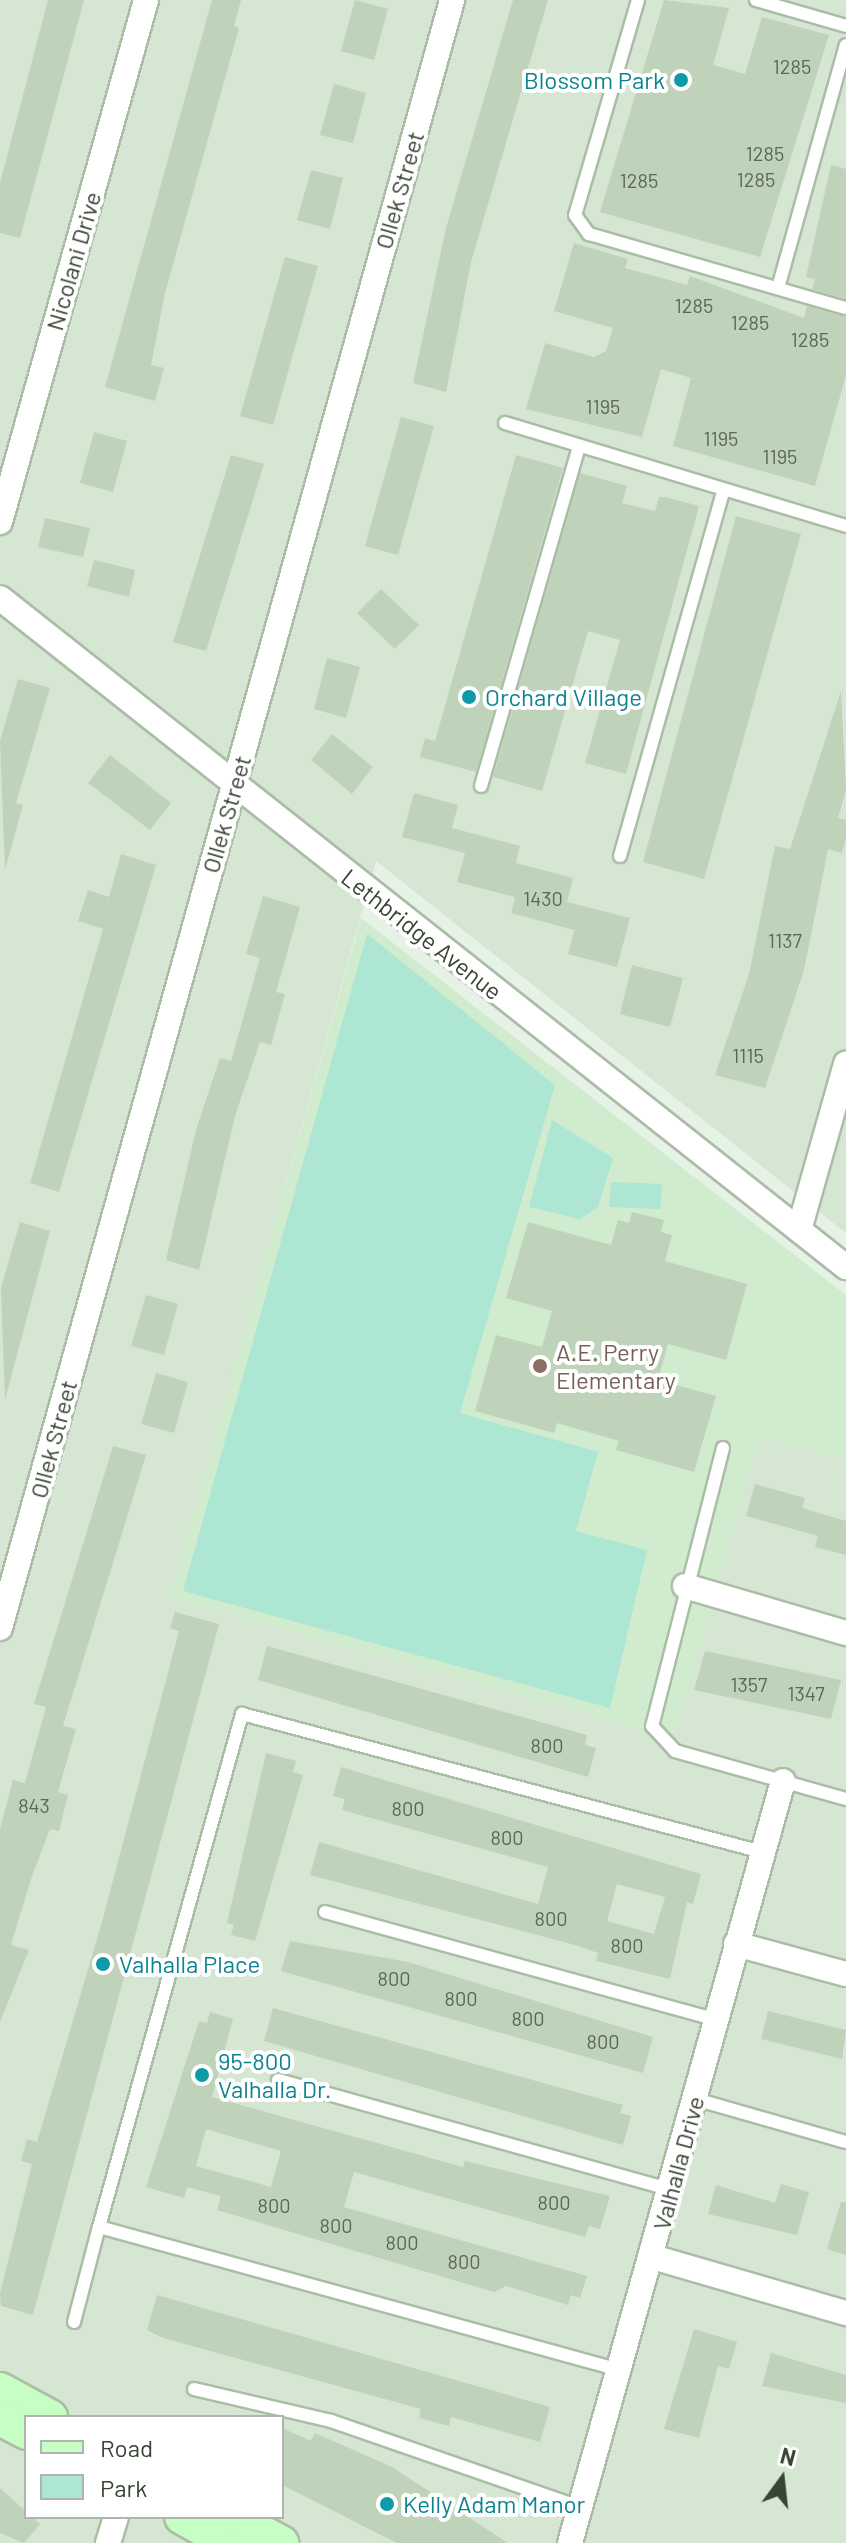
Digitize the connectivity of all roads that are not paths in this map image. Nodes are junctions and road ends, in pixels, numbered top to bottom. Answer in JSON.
{"nodes":[{"id":1,"x":146,"y":0,"type":"edge"},
{"id":2,"x":452,"y":0,"type":"edge"},
{"id":3,"x":638,"y":0,"type":"edge"},
{"id":4,"x":756,"y":0,"type":"edge"},
{"id":5,"x":846,"y":26,"type":"edge"},
{"id":6,"x":846,"y":45,"type":"edge"},
{"id":7,"x":778,"y":288,"type":"junction"},
{"id":8,"x":846,"y":308,"type":"edge"},
{"id":9,"x":505,"y":423,"type":"dead end"},
{"id":10,"x":579,"y":446,"type":"junction"},
{"id":11,"x":723,"y":491,"type":"junction"},
{"id":12,"x":0,"y":522,"type":"edge"},
{"id":13,"x":846,"y":526,"type":"edge"},
{"id":14,"x":0,"y":598,"type":"edge"},
{"id":15,"x":234,"y":785,"type":"junction"},
{"id":16,"x":481,"y":786,"type":"dead end"},
{"id":17,"x":620,"y":856,"type":"dead end"},
{"id":18,"x":846,"y":1064,"type":"edge"},
{"id":19,"x":799,"y":1230,"type":"junction"},
{"id":20,"x":846,"y":1267,"type":"edge"},
{"id":21,"x":723,"y":1448,"type":"dead end"},
{"id":22,"x":685,"y":1586,"type":"junction"},
{"id":23,"x":0,"y":1628,"type":"edge"},
{"id":24,"x":846,"y":1633,"type":"edge"},
{"id":25,"x":783,"y":1781,"type":"junction"},
{"id":26,"x":846,"y":1799,"type":"edge"},
{"id":27,"x":762,"y":1852,"type":"junction"},
{"id":28,"x":325,"y":1912,"type":"dead end"},
{"id":29,"x":736,"y":1944,"type":"junction"},
{"id":30,"x":846,"y":1974,"type":"edge"},
{"id":31,"x":716,"y":2020,"type":"junction"},
{"id":32,"x":278,"y":2080,"type":"dead end"},
{"id":33,"x":695,"y":2099,"type":"junction"},
{"id":34,"x":846,"y":2142,"type":"edge"},
{"id":35,"x":671,"y":2190,"type":"junction"},
{"id":36,"x":99,"y":2227,"type":"junction"},
{"id":37,"x":653,"y":2257,"type":"junction"},
{"id":38,"x":846,"y":2313,"type":"edge"},
{"id":39,"x":74,"y":2322,"type":"dead end"},
{"id":40,"x":620,"y":2370,"type":"junction"},
{"id":41,"x":194,"y":2389,"type":"dead end"},
{"id":42,"x":0,"y":2390,"type":"edge"},
{"id":43,"x":46,"y":2415,"type":"edge"},
{"id":44,"x":0,"y":2418,"type":"edge"},
{"id":45,"x":24,"y":2431,"type":"edge"},
{"id":46,"x":580,"y":2507,"type":"junction"},
{"id":47,"x":115,"y":2519,"type":"edge"},
{"id":48,"x":186,"y":2519,"type":"edge"},
{"id":49,"x":237,"y":2519,"type":"edge"},
{"id":50,"x":108,"y":2543,"type":"edge"},
{"id":51,"x":229,"y":2543,"type":"edge"},
{"id":52,"x":281,"y":2543,"type":"edge"},
{"id":53,"x":570,"y":2543,"type":"edge"}],
"edges":[{"from":1,"to":12,"type":"street","name":"Nicolani Drive"},
{"from":2,"to":15,"type":"street","name":"Ollek Street"},
{"from":3,"to":7,"type":"lane"},
{"from":4,"to":5,"type":"lane"},
{"from":6,"to":7,"type":"lane"},
{"from":7,"to":8,"type":"lane"},
{"from":9,"to":10,"type":"lane"},
{"from":10,"to":11,"type":"lane"},
{"from":10,"to":16,"type":"lane"},
{"from":11,"to":13,"type":"lane"},
{"from":11,"to":17,"type":"lane"},
{"from":14,"to":15,"type":"street","name":"Lethbridge Avenue"},
{"from":15,"to":19,"type":"street","name":"Lethbridge Avenue"},
{"from":15,"to":23,"type":"street","name":"Ollek Street"},
{"from":18,"to":19,"type":"street"},
{"from":19,"to":20,"type":"street","name":"Lethbridge Avenue"},
{"from":21,"to":22,"type":"lane"},
{"from":22,"to":24,"type":"street"},
{"from":22,"to":25,"type":"lane"},
{"from":25,"to":26,"type":"lane"},
{"from":25,"to":27,"type":"street","name":"Valhalla Drive"},
{"from":27,"to":29,"type":"street","name":"Valhalla Drive"},
{"from":27,"to":36,"type":"lane"},
{"from":28,"to":31,"type":"lane"},
{"from":29,"to":30,"type":"street"},
{"from":29,"to":31,"type":"street","name":"Valhalla Drive"},
{"from":31,"to":33,"type":"street","name":"Valhalla Drive"},
{"from":32,"to":35,"type":"lane"},
{"from":33,"to":34,"type":"lane"},
{"from":33,"to":35,"type":"street","name":"Valhalla Drive"},
{"from":35,"to":37,"type":"street","name":"Valhalla Drive"},
{"from":36,"to":39,"type":"lane"},
{"from":36,"to":40,"type":"lane"},
{"from":37,"to":38,"type":"street"},
{"from":37,"to":40,"type":"street","name":"Valhalla Drive"},
{"from":40,"to":46,"type":"street","name":"Valhalla Drive"},
{"from":41,"to":46,"type":"lane"},
{"from":42,"to":43,"type":"main road"},
{"from":44,"to":45,"type":"main road"},
{"from":46,"to":53,"type":"street","name":"Valhalla Drive"},
{"from":47,"to":50,"type":"street"},
{"from":48,"to":51,"type":"main road"},
{"from":49,"to":52,"type":"main road"}]}
